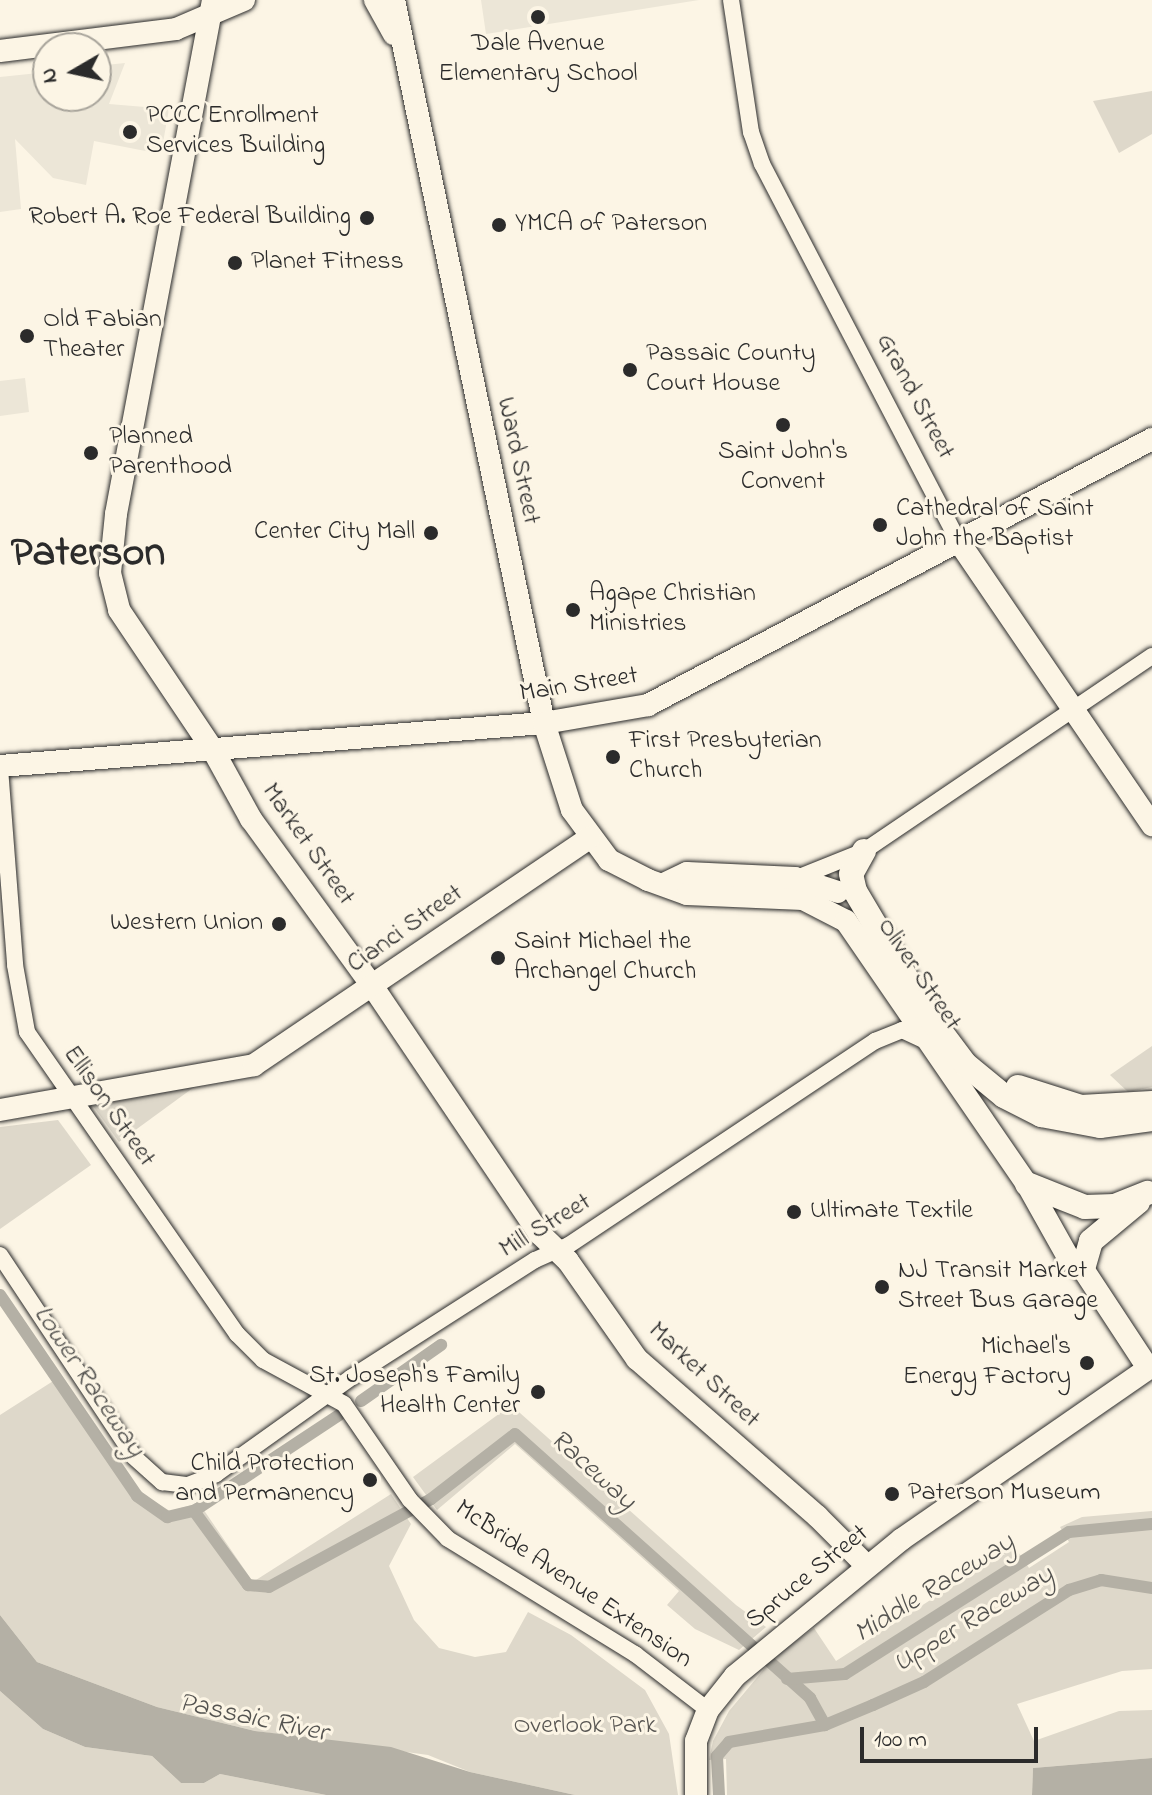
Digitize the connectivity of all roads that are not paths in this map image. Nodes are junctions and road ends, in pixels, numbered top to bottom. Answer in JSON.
{"nodes":[{"id":1,"x":244,"y":0,"type":"edge"},
{"id":2,"x":375,"y":0,"type":"edge"},
{"id":3,"x":394,"y":0,"type":"edge"},
{"id":4,"x":731,"y":0,"type":"edge"},
{"id":5,"x":211,"y":9,"type":"edge"},
{"id":6,"x":0,"y":51,"type":"edge"},
{"id":7,"x":405,"y":57,"type":"junction"},
{"id":8,"x":1152,"y":439,"type":"edge"},
{"id":9,"x":959,"y":542,"type":"junction"},
{"id":10,"x":1152,"y":656,"type":"edge"},
{"id":11,"x":1073,"y":710,"type":"junction"},
{"id":12,"x":544,"y":723,"type":"junction"},
{"id":13,"x":213,"y":750,"type":"junction"},
{"id":14,"x":0,"y":767,"type":"edge"},
{"id":15,"x":1152,"y":825,"type":"edge"},
{"id":16,"x":589,"y":838,"type":"junction"},
{"id":17,"x":864,"y":851,"type":"junction"},
{"id":18,"x":795,"y":878,"type":"junction"},
{"id":19,"x":664,"y":884,"type":"junction"},
{"id":20,"x":838,"y":892,"type":"joint"},
{"id":21,"x":872,"y":923,"type":"junction"},
{"id":22,"x":373,"y":987,"type":"junction"},
{"id":23,"x":929,"y":1016,"type":"junction"},
{"id":24,"x":932,"y":1046,"type":"junction"},
{"id":25,"x":72,"y":1099,"type":"junction"},
{"id":26,"x":1152,"y":1103,"type":"edge"},
{"id":27,"x":0,"y":1110,"type":"edge"},
{"id":28,"x":1152,"y":1119,"type":"edge"},
{"id":29,"x":1027,"y":1184,"type":"junction"},
{"id":30,"x":1150,"y":1191,"type":"edge"},
{"id":31,"x":555,"y":1251,"type":"junction"},
{"id":32,"x":0,"y":1255,"type":"edge"},
{"id":33,"x":1083,"y":1269,"type":"junction"},
{"id":34,"x":1150,"y":1367,"type":"edge"},
{"id":35,"x":330,"y":1395,"type":"junction"},
{"id":36,"x":867,"y":1566,"type":"junction"},
{"id":37,"x":708,"y":1710,"type":"junction"},
{"id":38,"x":696,"y":1795,"type":"edge"}],
"edges":[{"from":1,"to":5,"type":"main road"},
{"from":2,"to":7,"type":"main road"},
{"from":3,"to":7,"type":"main road","name":"Ward Street"},
{"from":4,"to":9,"type":"street","name":"Grand Street"},
{"from":5,"to":6,"type":"main road"},
{"from":5,"to":13,"type":"main road","name":"Market Street"},
{"from":7,"to":12,"type":"main road","name":"Ward Street"},
{"from":8,"to":9,"type":"main road","name":"Main Street"},
{"from":9,"to":11,"type":"main road","name":"Grand Street"},
{"from":9,"to":12,"type":"main road","name":"Main Street"},
{"from":10,"to":11,"type":"street"},
{"from":11,"to":15,"type":"main road","name":"Grand Street"},
{"from":11,"to":17,"type":"street"},
{"from":12,"to":13,"type":"main road","name":"Main Street"},
{"from":12,"to":16,"type":"main road","name":"Ward Street"},
{"from":13,"to":14,"type":"main road","name":"Main Street"},
{"from":13,"to":22,"type":"main road","name":"Market Street"},
{"from":14,"to":25,"type":"street","name":"Ellison Street"},
{"from":16,"to":19,"type":"main road","name":"Ward Street"},
{"from":16,"to":22,"type":"main road","name":"Cianci Street"},
{"from":17,"to":18,"type":"street"},
{"from":17,"to":21,"type":"highway"},
{"from":18,"to":19,"type":"main road"},
{"from":18,"to":20,"type":"main road"},
{"from":19,"to":24,"type":"main road","name":"Oliver Street"},
{"from":20,"to":21,"type":"highway"},
{"from":21,"to":23,"type":"highway"},
{"from":22,"to":25,"type":"main road","name":"Cianci Street"},
{"from":22,"to":31,"type":"main road","name":"Market Street"},
{"from":23,"to":26,"type":"highway"},
{"from":23,"to":28,"type":"highway"},
{"from":24,"to":29,"type":"main road","name":"Oliver Street"},
{"from":24,"to":31,"type":"street","name":"Mill Street"},
{"from":25,"to":27,"type":"main road"},
{"from":25,"to":35,"type":"street","name":"Ellison Street"},
{"from":29,"to":30,"type":"highway"},
{"from":29,"to":33,"type":"main road","name":"Oliver Street"},
{"from":30,"to":33,"type":"highway"},
{"from":31,"to":35,"type":"street","name":"Mill Street"},
{"from":31,"to":36,"type":"main road","name":"Market Street"},
{"from":32,"to":35,"type":"street","name":"Mill Street"},
{"from":33,"to":34,"type":"main road","name":"Oliver Street"},
{"from":34,"to":36,"type":"main road","name":"Spruce Street"},
{"from":35,"to":37,"type":"street","name":"McBride Avenue Extension"},
{"from":36,"to":37,"type":"main road","name":"Spruce Street"},
{"from":37,"to":38,"type":"main road"}]}
